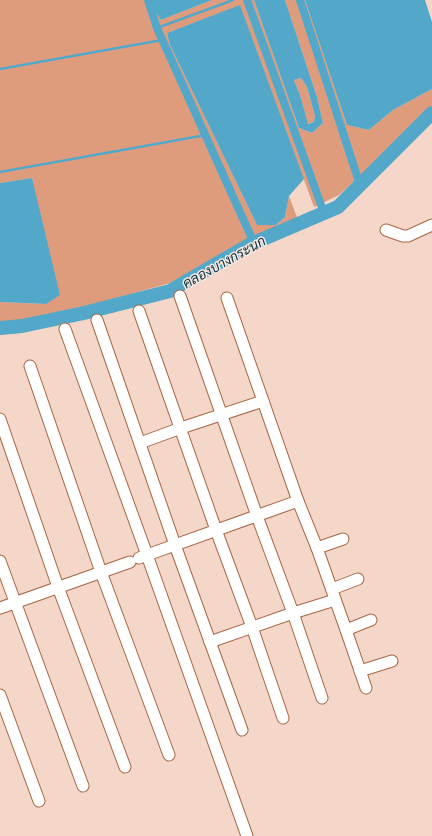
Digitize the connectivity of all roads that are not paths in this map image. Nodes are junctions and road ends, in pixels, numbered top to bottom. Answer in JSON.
{"nodes":[{"id":1,"x":432,"y":225,"type":"edge"},
{"id":2,"x":386,"y":230,"type":"dead end"},
{"id":3,"x":180,"y":296,"type":"dead end"},
{"id":4,"x":227,"y":298,"type":"dead end"},
{"id":5,"x":140,"y":311,"type":"dead end"},
{"id":6,"x":97,"y":320,"type":"dead end"},
{"id":7,"x":65,"y":329,"type":"dead end"},
{"id":8,"x":30,"y":366,"type":"dead end"},
{"id":9,"x":263,"y":401,"type":"junction"},
{"id":10,"x":222,"y":414,"type":"junction"},
{"id":11,"x":0,"y":419,"type":"edge"},
{"id":12,"x":180,"y":428,"type":"junction"},
{"id":13,"x":140,"y":443,"type":"junction"},
{"id":14,"x":298,"y":501,"type":"junction"},
{"id":15,"x":257,"y":516,"type":"junction"},
{"id":16,"x":216,"y":530,"type":"junction"},
{"id":17,"x":343,"y":539,"type":"dead end"},
{"id":18,"x":175,"y":545,"type":"junction"},
{"id":19,"x":317,"y":548,"type":"junction"},
{"id":20,"x":139,"y":558,"type":"junction"},
{"id":21,"x":0,"y":561,"type":"edge"},
{"id":22,"x":101,"y":572,"type":"junction"},
{"id":23,"x":358,"y":579,"type":"dead end"},
{"id":24,"x":58,"y":587,"type":"junction"},
{"id":25,"x":332,"y":589,"type":"junction"},
{"id":26,"x":336,"y":600,"type":"junction"},
{"id":27,"x":15,"y":603,"type":"junction"},
{"id":28,"x":0,"y":608,"type":"edge"},
{"id":29,"x":293,"y":613,"type":"junction"},
{"id":30,"x":372,"y":620,"type":"dead end"},
{"id":31,"x":252,"y":627,"type":"junction"},
{"id":32,"x":346,"y":630,"type":"junction"},
{"id":33,"x":210,"y":642,"type":"junction"},
{"id":34,"x":392,"y":661,"type":"dead end"},
{"id":35,"x":360,"y":671,"type":"junction"},
{"id":36,"x":366,"y":688,"type":"dead end"},
{"id":37,"x":0,"y":695,"type":"edge"},
{"id":38,"x":322,"y":698,"type":"dead end"},
{"id":39,"x":284,"y":718,"type":"dead end"},
{"id":40,"x":242,"y":730,"type":"dead end"},
{"id":41,"x":169,"y":755,"type":"dead end"},
{"id":42,"x":125,"y":767,"type":"dead end"},
{"id":43,"x":83,"y":786,"type":"dead end"},
{"id":44,"x":40,"y":801,"type":"dead end"},
{"id":45,"x":247,"y":836,"type":"edge"}],
"edges":[{"from":1,"to":2,"type":"street"},
{"from":3,"to":10,"type":"street"},
{"from":4,"to":9,"type":"street"},
{"from":5,"to":12,"type":"street"},
{"from":6,"to":13,"type":"street"},
{"from":7,"to":20,"type":"street"},
{"from":8,"to":22,"type":"street"},
{"from":9,"to":10,"type":"street"},
{"from":9,"to":14,"type":"street"},
{"from":10,"to":12,"type":"street"},
{"from":10,"to":15,"type":"street"},
{"from":11,"to":24,"type":"street"},
{"from":12,"to":13,"type":"street"},
{"from":12,"to":16,"type":"street"},
{"from":13,"to":18,"type":"street"},
{"from":14,"to":15,"type":"street"},
{"from":14,"to":19,"type":"street"},
{"from":15,"to":16,"type":"street"},
{"from":15,"to":29,"type":"street"},
{"from":16,"to":18,"type":"street"},
{"from":16,"to":31,"type":"street"},
{"from":17,"to":19,"type":"street"},
{"from":18,"to":20,"type":"street"},
{"from":18,"to":33,"type":"street"},
{"from":19,"to":25,"type":"street"},
{"from":20,"to":22,"type":"street"},
{"from":20,"to":45,"type":"street"},
{"from":21,"to":27,"type":"street"},
{"from":22,"to":24,"type":"street"},
{"from":22,"to":41,"type":"street"},
{"from":23,"to":25,"type":"street"},
{"from":24,"to":27,"type":"street"},
{"from":24,"to":42,"type":"street"},
{"from":25,"to":26,"type":"street"},
{"from":26,"to":29,"type":"street"},
{"from":26,"to":32,"type":"street"},
{"from":27,"to":28,"type":"street"},
{"from":27,"to":43,"type":"street"},
{"from":29,"to":31,"type":"street"},
{"from":29,"to":38,"type":"street"},
{"from":30,"to":32,"type":"street"},
{"from":31,"to":33,"type":"street"},
{"from":31,"to":39,"type":"street"},
{"from":32,"to":35,"type":"street"},
{"from":33,"to":40,"type":"street"},
{"from":34,"to":35,"type":"street"},
{"from":35,"to":36,"type":"street"},
{"from":37,"to":44,"type":"street"}]}
